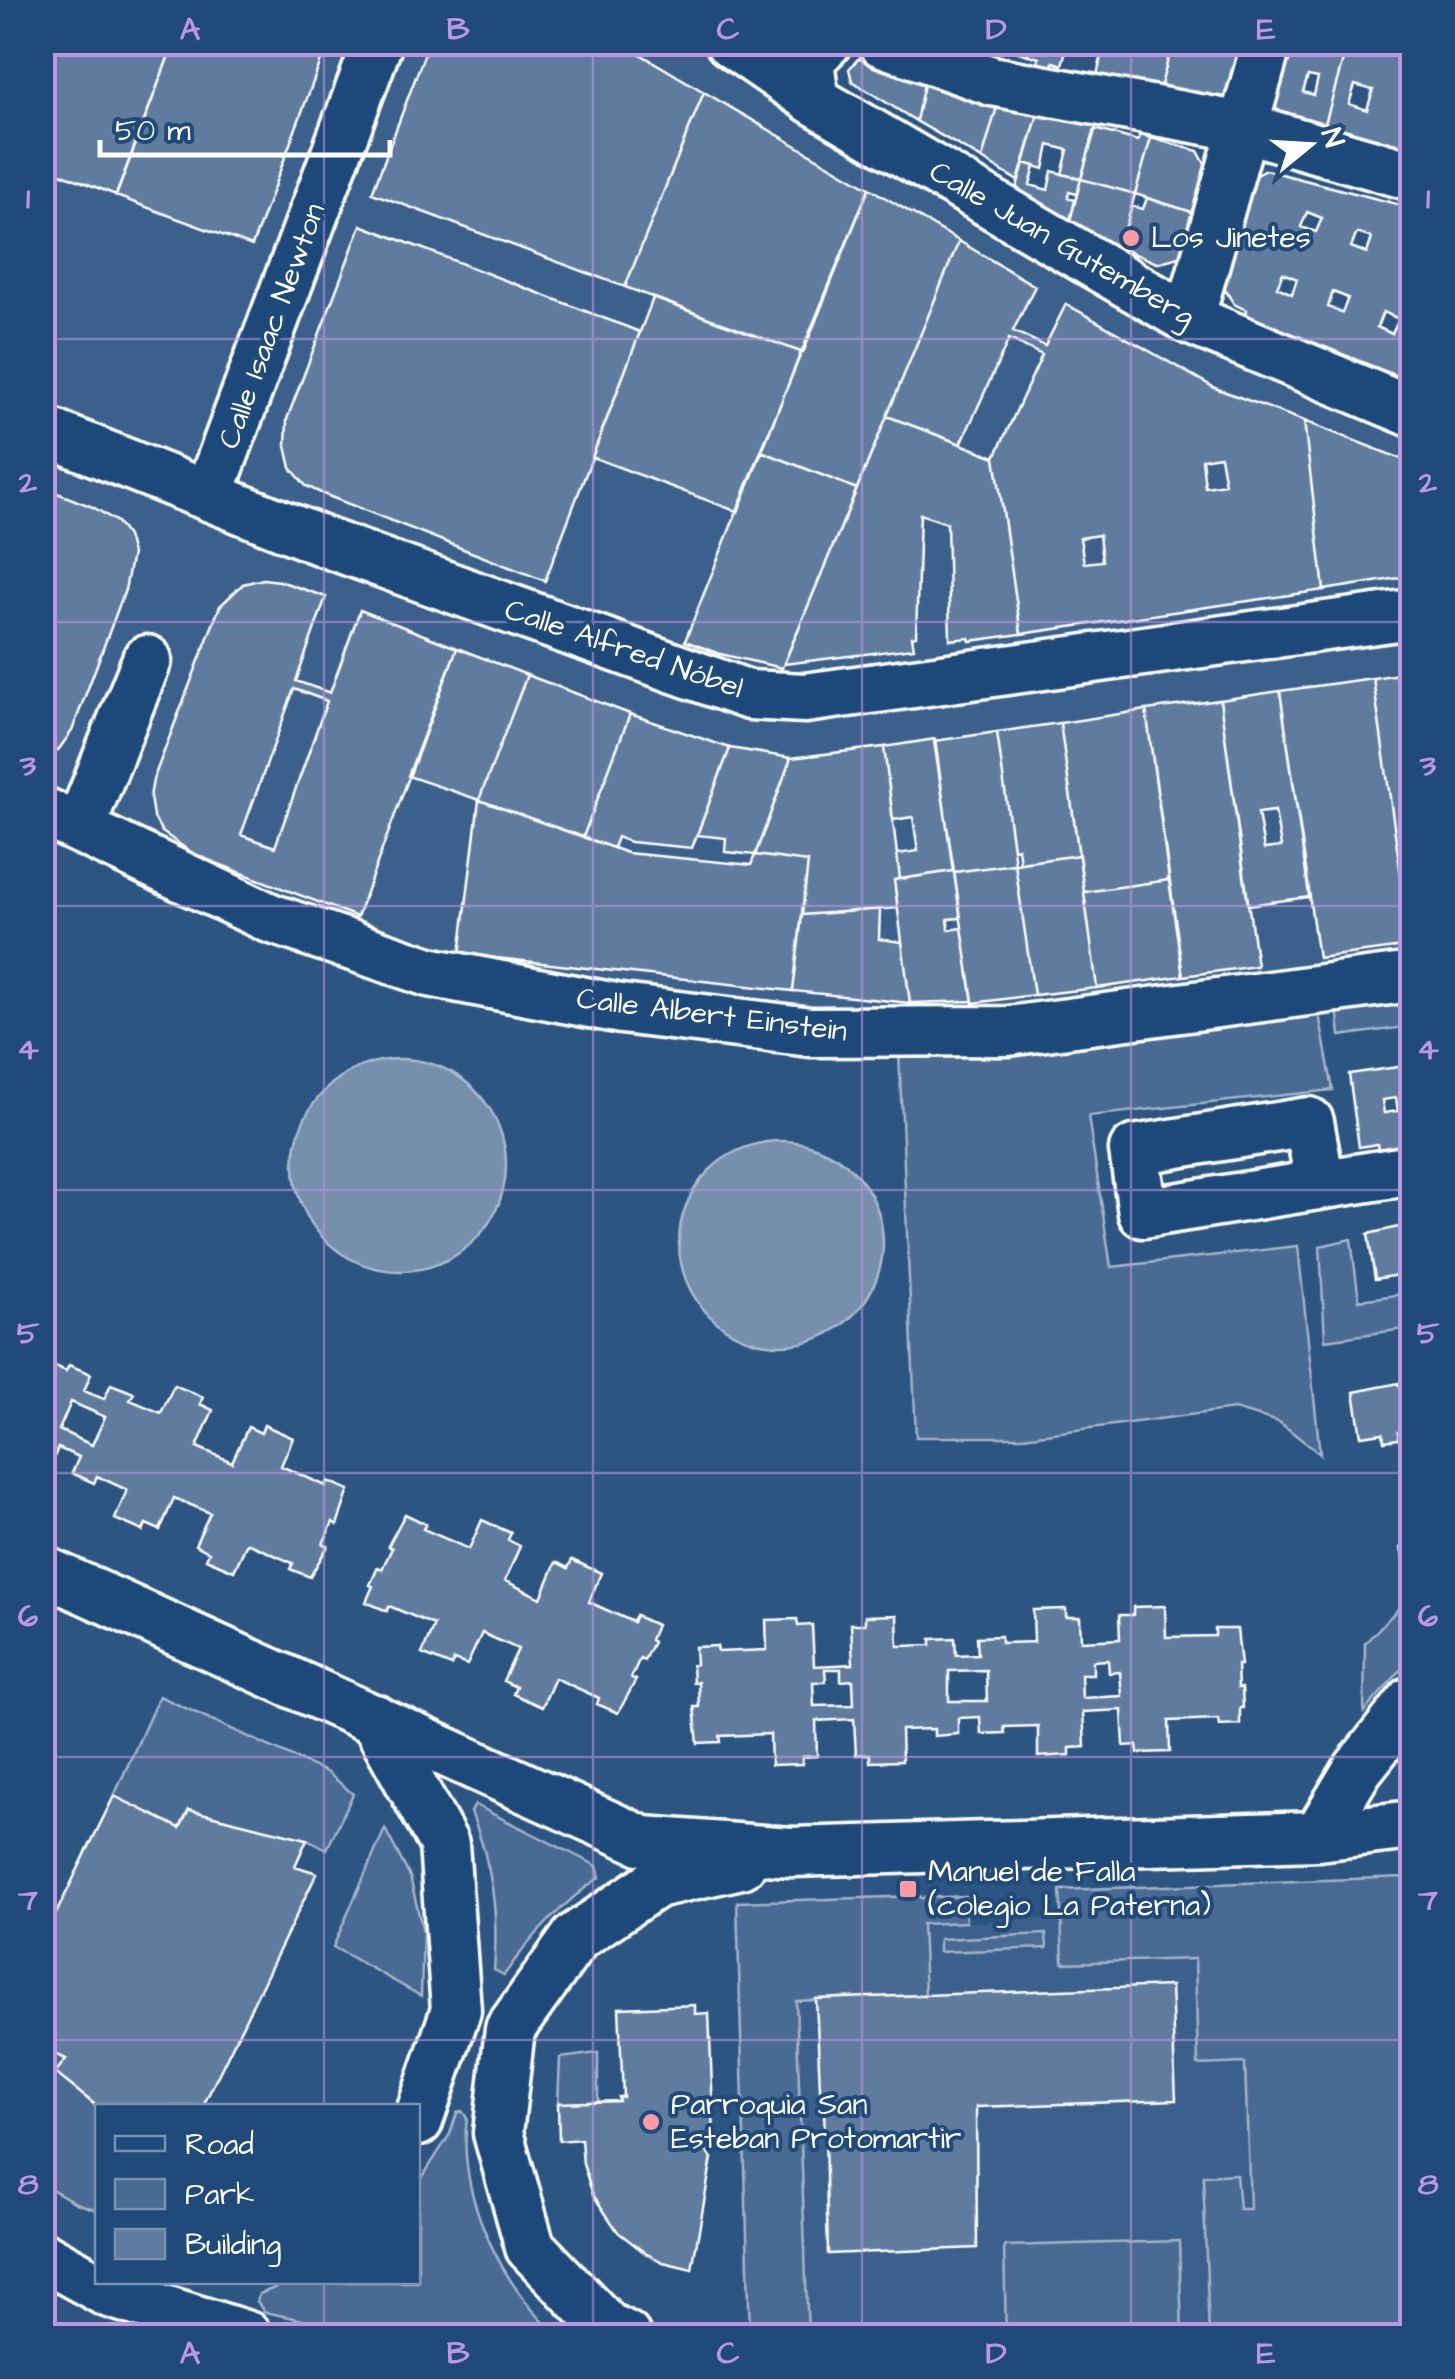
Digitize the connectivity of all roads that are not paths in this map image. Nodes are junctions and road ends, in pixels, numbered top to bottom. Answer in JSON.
{"nodes":[{"id":1,"x":378,"y":42,"type":"edge"},
{"id":2,"x":730,"y":42,"type":"edge"},
{"id":3,"x":827,"y":42,"type":"edge"},
{"id":4,"x":882,"y":42,"type":"edge"},
{"id":5,"x":1267,"y":42,"type":"edge"},
{"id":6,"x":814,"y":100,"type":"junction"},
{"id":7,"x":1243,"y":128,"type":"junction"},
{"id":8,"x":1412,"y":176,"type":"edge"},
{"id":9,"x":1190,"y":319,"type":"junction"},
{"id":10,"x":1412,"y":412,"type":"edge"},
{"id":11,"x":42,"y":430,"type":"edge"},
{"id":12,"x":208,"y":496,"type":"junction"},
{"id":13,"x":1412,"y":614,"type":"edge"},
{"id":14,"x":147,"y":660,"type":"dead end"},
{"id":15,"x":61,"y":819,"type":"edge"},
{"id":16,"x":1412,"y":978,"type":"edge"},
{"id":17,"x":1412,"y":1170,"type":"edge"},
{"id":18,"x":1320,"y":1184,"type":"dead end"},
{"id":19,"x":42,"y":1570,"type":"edge"},
{"id":20,"x":1412,"y":1701,"type":"edge"},
{"id":21,"x":375,"y":1720,"type":"junction"},
{"id":22,"x":1405,"y":1814,"type":"edge"},
{"id":23,"x":1318,"y":1836,"type":"junction"},
{"id":24,"x":792,"y":1852,"type":"junction"},
{"id":25,"x":420,"y":2116,"type":"edge"},
{"id":26,"x":42,"y":2256,"type":"edge"},
{"id":27,"x":152,"y":2284,"type":"edge"},
{"id":28,"x":107,"y":2292,"type":"junction"},
{"id":29,"x":247,"y":2336,"type":"edge"},
{"id":30,"x":626,"y":2336,"type":"edge"}],
"edges":[{"from":1,"to":12,"type":"street","name":"Calle Isaac Newton"},
{"from":2,"to":6,"type":"street","name":"Calle Juan Gutemberg"},
{"from":3,"to":6,"type":"street"},
{"from":4,"to":7,"type":"street"},
{"from":5,"to":7,"type":"street"},
{"from":6,"to":9,"type":"street","name":"Calle Juan Gutemberg"},
{"from":7,"to":8,"type":"street"},
{"from":7,"to":9,"type":"street"},
{"from":9,"to":10,"type":"street","name":"Calle Juan Gutemberg"},
{"from":11,"to":12,"type":"street","name":"Calle Alfred Nóbel"},
{"from":12,"to":13,"type":"street","name":"Calle Alfred Nóbel"},
{"from":14,"to":15,"type":"street"},
{"from":15,"to":16,"type":"street","name":"Calle Albert Einstein"},
{"from":17,"to":18,"type":"street"},
{"from":19,"to":21,"type":"street"},
{"from":20,"to":23,"type":"street"},
{"from":21,"to":24,"type":"street"},
{"from":21,"to":25,"type":"street"},
{"from":22,"to":23,"type":"street"},
{"from":23,"to":24,"type":"street"},
{"from":24,"to":30,"type":"street"},
{"from":26,"to":28,"type":"street"},
{"from":27,"to":28,"type":"street"},
{"from":28,"to":29,"type":"street"}]}
